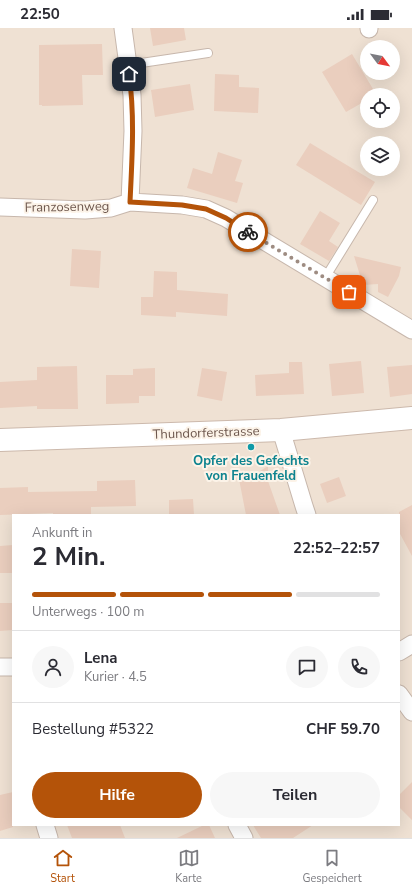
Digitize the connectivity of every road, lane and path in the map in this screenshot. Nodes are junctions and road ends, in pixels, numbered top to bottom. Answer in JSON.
{"nodes":[{"id":1,"x":123,"y":28,"type":"edge"},
{"id":2,"x":208,"y":53,"type":"dead end"},
{"id":3,"x":128,"y":65,"type":"junction"},
{"id":4,"x":373,"y":200,"type":"dead end"},
{"id":5,"x":130,"y":202,"type":"junction"},
{"id":6,"x":0,"y":207,"type":"edge"},
{"id":7,"x":325,"y":278,"type":"junction"},
{"id":8,"x":412,"y":330,"type":"edge"},
{"id":9,"x":412,"y":418,"type":"edge"},
{"id":10,"x":281,"y":430,"type":"junction"},
{"id":11,"x":0,"y":440,"type":"edge"},
{"id":12,"x":307,"y":514,"type":"edge"},
{"id":13,"x":412,"y":644,"type":"edge"},
{"id":14,"x":400,"y":651,"type":"edge"},
{"id":15,"x":0,"y":667,"type":"edge"},
{"id":16,"x":12,"y":667,"type":"edge"},
{"id":17,"x":400,"y":695,"type":"edge"},
{"id":18,"x":412,"y":712,"type":"edge"},
{"id":19,"x":45,"y":826,"type":"edge"},
{"id":20,"x":238,"y":826,"type":"edge"},
{"id":21,"x":49,"y":838,"type":"edge"},
{"id":22,"x":244,"y":838,"type":"edge"}],
"edges":[{"from":1,"to":3,"type":"street"},
{"from":2,"to":3,"type":"lane"},
{"from":3,"to":5,"type":"street"},
{"from":4,"to":7,"type":"lane"},
{"from":5,"to":6,"type":"street","name":"Franzosenweg"},
{"from":5,"to":7,"type":"street","name":"Franzosenweg"},
{"from":7,"to":8,"type":"street","name":"Franzosenweg"},
{"from":9,"to":10,"type":"street","name":"Thundorferstrasse"},
{"from":10,"to":11,"type":"street","name":"Thundorferstrasse"},
{"from":10,"to":12,"type":"street"},
{"from":13,"to":14,"type":"street"},
{"from":15,"to":16,"type":"street"},
{"from":17,"to":18,"type":"street"},
{"from":19,"to":21,"type":"street"},
{"from":20,"to":22,"type":"street"}]}
